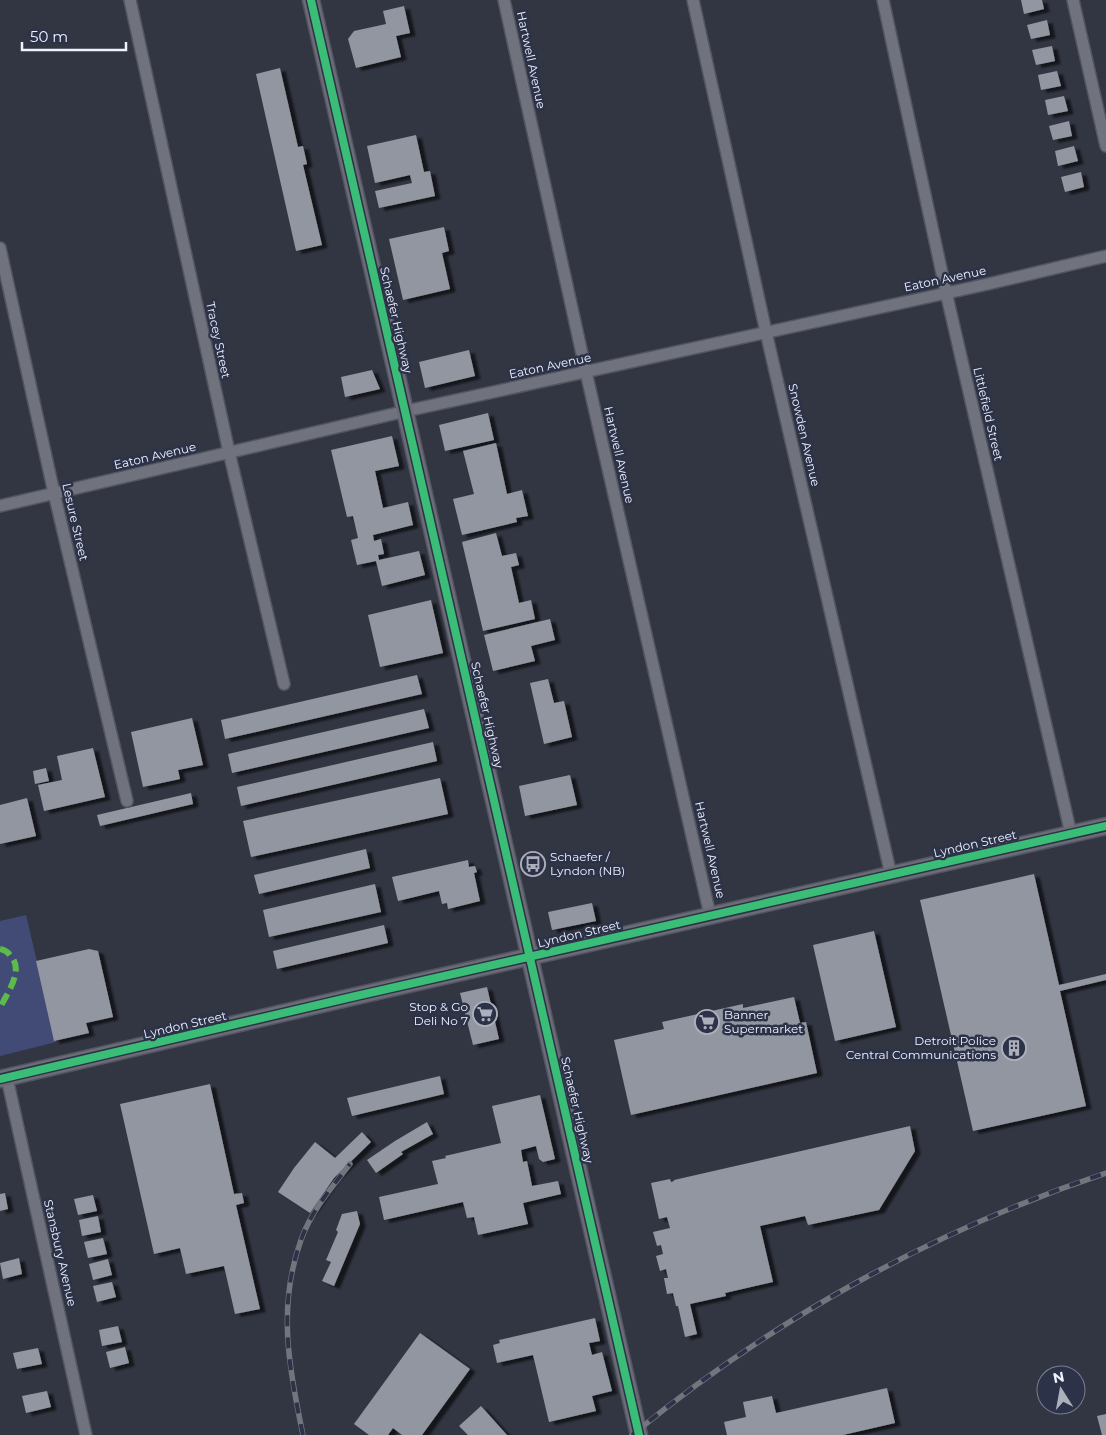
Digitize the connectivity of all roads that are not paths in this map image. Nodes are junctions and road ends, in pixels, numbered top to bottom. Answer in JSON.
{"nodes":[{"id":1,"x":130,"y":0,"type":"edge"},
{"id":2,"x":311,"y":0,"type":"edge"},
{"id":3,"x":504,"y":0,"type":"edge"},
{"id":4,"x":693,"y":0,"type":"edge"},
{"id":5,"x":883,"y":0,"type":"edge"},
{"id":6,"x":1073,"y":0,"type":"edge"},
{"id":7,"x":1106,"y":146,"type":"edge"},
{"id":8,"x":0,"y":248,"type":"edge"},
{"id":9,"x":1106,"y":256,"type":"edge"},
{"id":10,"x":946,"y":292,"type":"junction"},
{"id":11,"x":766,"y":332,"type":"junction"},
{"id":12,"x":586,"y":372,"type":"junction"},
{"id":13,"x":406,"y":411,"type":"junction"},
{"id":14,"x":229,"y":452,"type":"junction"},
{"id":15,"x":54,"y":493,"type":"junction"},
{"id":16,"x":0,"y":506,"type":"edge"},
{"id":17,"x":284,"y":684,"type":"dead end"},
{"id":18,"x":127,"y":801,"type":"dead end"},
{"id":19,"x":1106,"y":826,"type":"edge"},
{"id":20,"x":1071,"y":834,"type":"junction"},
{"id":21,"x":891,"y":875,"type":"junction"},
{"id":22,"x":710,"y":916,"type":"junction"},
{"id":23,"x":531,"y":956,"type":"junction"},
{"id":24,"x":3,"y":1078,"type":"edge"},
{"id":25,"x":86,"y":1435,"type":"edge"},
{"id":26,"x":639,"y":1435,"type":"edge"}],
"edges":[{"from":1,"to":14,"type":"street","name":"Tracey Street"},
{"from":2,"to":13,"type":"street","name":"Schaefer Highway"},
{"from":3,"to":12,"type":"street","name":"Hartwell Avenue"},
{"from":4,"to":11,"type":"street","name":"Snowden Avenue"},
{"from":5,"to":10,"type":"street","name":"Littlefield Street"},
{"from":6,"to":7,"type":"street"},
{"from":8,"to":15,"type":"street","name":"Lesure Street"},
{"from":9,"to":10,"type":"street","name":"Eaton Avenue"},
{"from":10,"to":11,"type":"street","name":"Eaton Avenue"},
{"from":10,"to":20,"type":"street","name":"Littlefield Street"},
{"from":11,"to":12,"type":"street","name":"Eaton Avenue"},
{"from":11,"to":21,"type":"street","name":"Snowden Avenue"},
{"from":12,"to":13,"type":"street","name":"Eaton Avenue"},
{"from":12,"to":22,"type":"street","name":"Hartwell Avenue"},
{"from":13,"to":14,"type":"street","name":"Eaton Avenue"},
{"from":13,"to":23,"type":"street","name":"Schaefer Highway"},
{"from":14,"to":15,"type":"street","name":"Eaton Avenue"},
{"from":14,"to":17,"type":"street","name":"Tracey Street"},
{"from":15,"to":16,"type":"street","name":"Eaton Avenue"},
{"from":15,"to":18,"type":"street","name":"Lesure Street"},
{"from":19,"to":20,"type":"street","name":"Lyndon Street"},
{"from":20,"to":21,"type":"street","name":"Lyndon Street"},
{"from":21,"to":22,"type":"street","name":"Lyndon Street"},
{"from":22,"to":23,"type":"street","name":"Lyndon Street"},
{"from":23,"to":24,"type":"street","name":"Lyndon Street"},
{"from":23,"to":26,"type":"street","name":"Schaefer Highway"},
{"from":24,"to":25,"type":"street","name":"Stansbury Avenue"}]}
